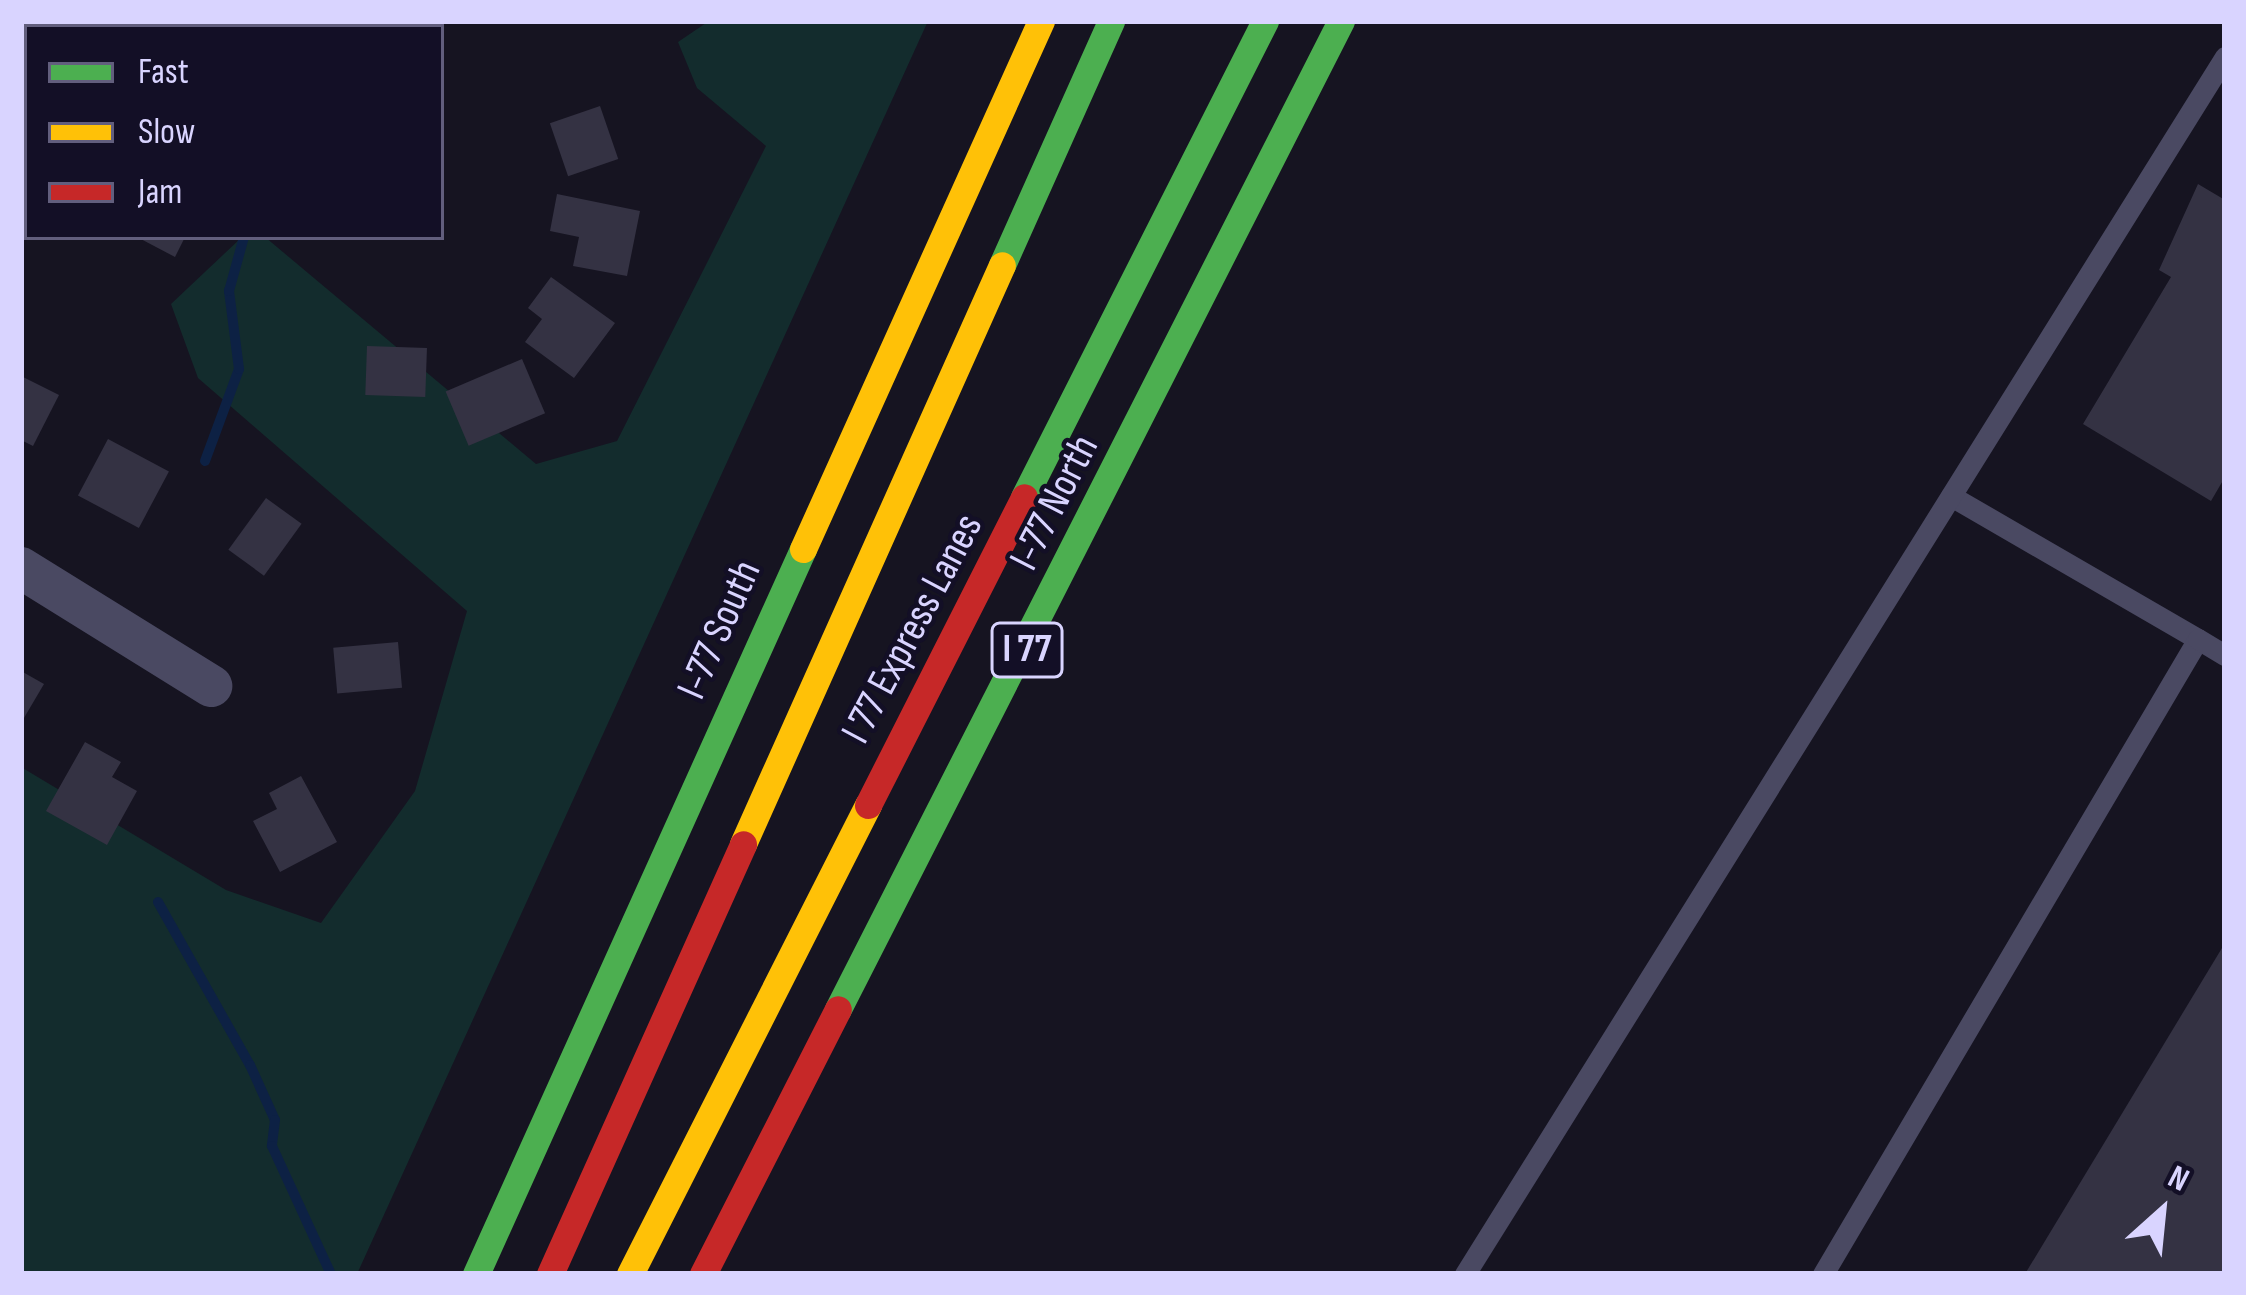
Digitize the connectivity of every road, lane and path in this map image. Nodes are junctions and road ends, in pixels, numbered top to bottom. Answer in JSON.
{"nodes":[{"id":1,"x":1041,"y":21,"type":"edge"},
{"id":2,"x":1111,"y":21,"type":"edge"},
{"id":3,"x":1265,"y":21,"type":"edge"},
{"id":4,"x":1341,"y":21,"type":"edge"},
{"id":5,"x":2225,"y":57,"type":"edge"},
{"id":6,"x":1211,"y":60,"type":"dead end"},
{"id":7,"x":1082,"y":162,"type":"dead end"},
{"id":8,"x":1140,"y":278,"type":"junction"},
{"id":9,"x":971,"y":334,"type":"junction"},
{"id":10,"x":1951,"y":496,"type":"junction"},
{"id":11,"x":21,"y":568,"type":"edge"},
{"id":12,"x":2198,"y":638,"type":"junction"},
{"id":13,"x":2225,"y":655,"type":"edge"},
{"id":14,"x":211,"y":686,"type":"dead end"},
{"id":15,"x":476,"y":1274,"type":"edge"},
{"id":16,"x":550,"y":1274,"type":"edge"},
{"id":17,"x":630,"y":1274,"type":"edge"},
{"id":18,"x":704,"y":1274,"type":"edge"},
{"id":19,"x":1465,"y":1274,"type":"edge"},
{"id":20,"x":1823,"y":1274,"type":"edge"}],
"edges":[{"from":1,"to":15,"type":"highway","name":"I-77 South"},
{"from":2,"to":9,"type":"highway","name":"I 77 Express Lanes"},
{"from":3,"to":8,"type":"highway","name":"I 77 Express Lanes","number":"I 77"},
{"from":4,"to":18,"type":"highway","name":"I-77 North","number":"I 77"},
{"from":5,"to":10,"type":"lane"},
{"from":6,"to":8,"type":"highway"},
{"from":7,"to":9,"type":"highway"},
{"from":8,"to":17,"type":"highway","name":"I 77 Express Lanes","number":"I 77"},
{"from":9,"to":16,"type":"highway","name":"I 77 Express Lanes"},
{"from":10,"to":12,"type":"lane"},
{"from":10,"to":19,"type":"lane"},
{"from":11,"to":14,"type":"street"},
{"from":12,"to":13,"type":"lane"},
{"from":12,"to":20,"type":"lane"}]}
